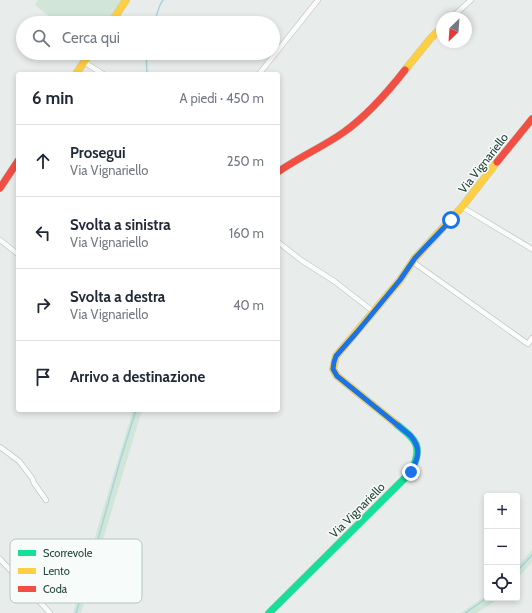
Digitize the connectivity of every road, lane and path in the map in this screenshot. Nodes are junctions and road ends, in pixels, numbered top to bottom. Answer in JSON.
{"nodes":[{"id":1,"x":126,"y":0,"type":"edge"},
{"id":2,"x":318,"y":0,"type":"edge"},
{"id":3,"x":471,"y":0,"type":"edge"},
{"id":4,"x":458,"y":12,"type":"edge"},
{"id":5,"x":116,"y":16,"type":"edge"},
{"id":6,"x":436,"y":33,"type":"edge"},
{"id":7,"x":280,"y":48,"type":"edge"},
{"id":8,"x":270,"y":60,"type":"edge"},
{"id":9,"x":84,"y":62,"type":"joint"},
{"id":10,"x":77,"y":72,"type":"edge"},
{"id":11,"x":100,"y":72,"type":"edge"},
{"id":12,"x":261,"y":72,"type":"edge"},
{"id":13,"x":532,"y":119,"type":"edge"},
{"id":14,"x":16,"y":164,"type":"edge"},
{"id":15,"x":280,"y":171,"type":"edge"},
{"id":16,"x":0,"y":188,"type":"edge"},
{"id":17,"x":462,"y":207,"type":"junction"},
{"id":18,"x":0,"y":240,"type":"edge"},
{"id":19,"x":280,"y":244,"type":"edge"},
{"id":20,"x":532,"y":250,"type":"edge"},
{"id":21,"x":16,"y":252,"type":"edge"},
{"id":22,"x":413,"y":262,"type":"junction"},
{"id":23,"x":374,"y":312,"type":"junction"},
{"id":24,"x":532,"y":339,"type":"edge"},
{"id":25,"x":0,"y":446,"type":"edge"},
{"id":26,"x":46,"y":500,"type":"dead end"},
{"id":27,"x":0,"y":559,"type":"edge"},
{"id":28,"x":10,"y":570,"type":"edge"},
{"id":29,"x":41,"y":603,"type":"edge"},
{"id":30,"x":50,"y":613,"type":"edge"},
{"id":31,"x":269,"y":613,"type":"edge"}],
"edges":[{"from":1,"to":5,"type":"street"},
{"from":2,"to":7,"type":"street"},
{"from":3,"to":4,"type":"street"},
{"from":6,"to":15,"type":"street"},
{"from":8,"to":12,"type":"street"},
{"from":9,"to":10,"type":"street"},
{"from":9,"to":11,"type":"street"},
{"from":13,"to":17,"type":"street","name":"Via Vignariello"},
{"from":14,"to":16,"type":"street"},
{"from":17,"to":20,"type":"street"},
{"from":17,"to":22,"type":"street","name":"Via Vignariello"},
{"from":18,"to":21,"type":"street"},
{"from":19,"to":23,"type":"street"},
{"from":22,"to":23,"type":"street","name":"Via Vignariello"},
{"from":22,"to":24,"type":"street"},
{"from":23,"to":31,"type":"street","name":"Via Vignariello"},
{"from":25,"to":26,"type":"street"},
{"from":27,"to":28,"type":"street"},
{"from":29,"to":30,"type":"street"}]}
